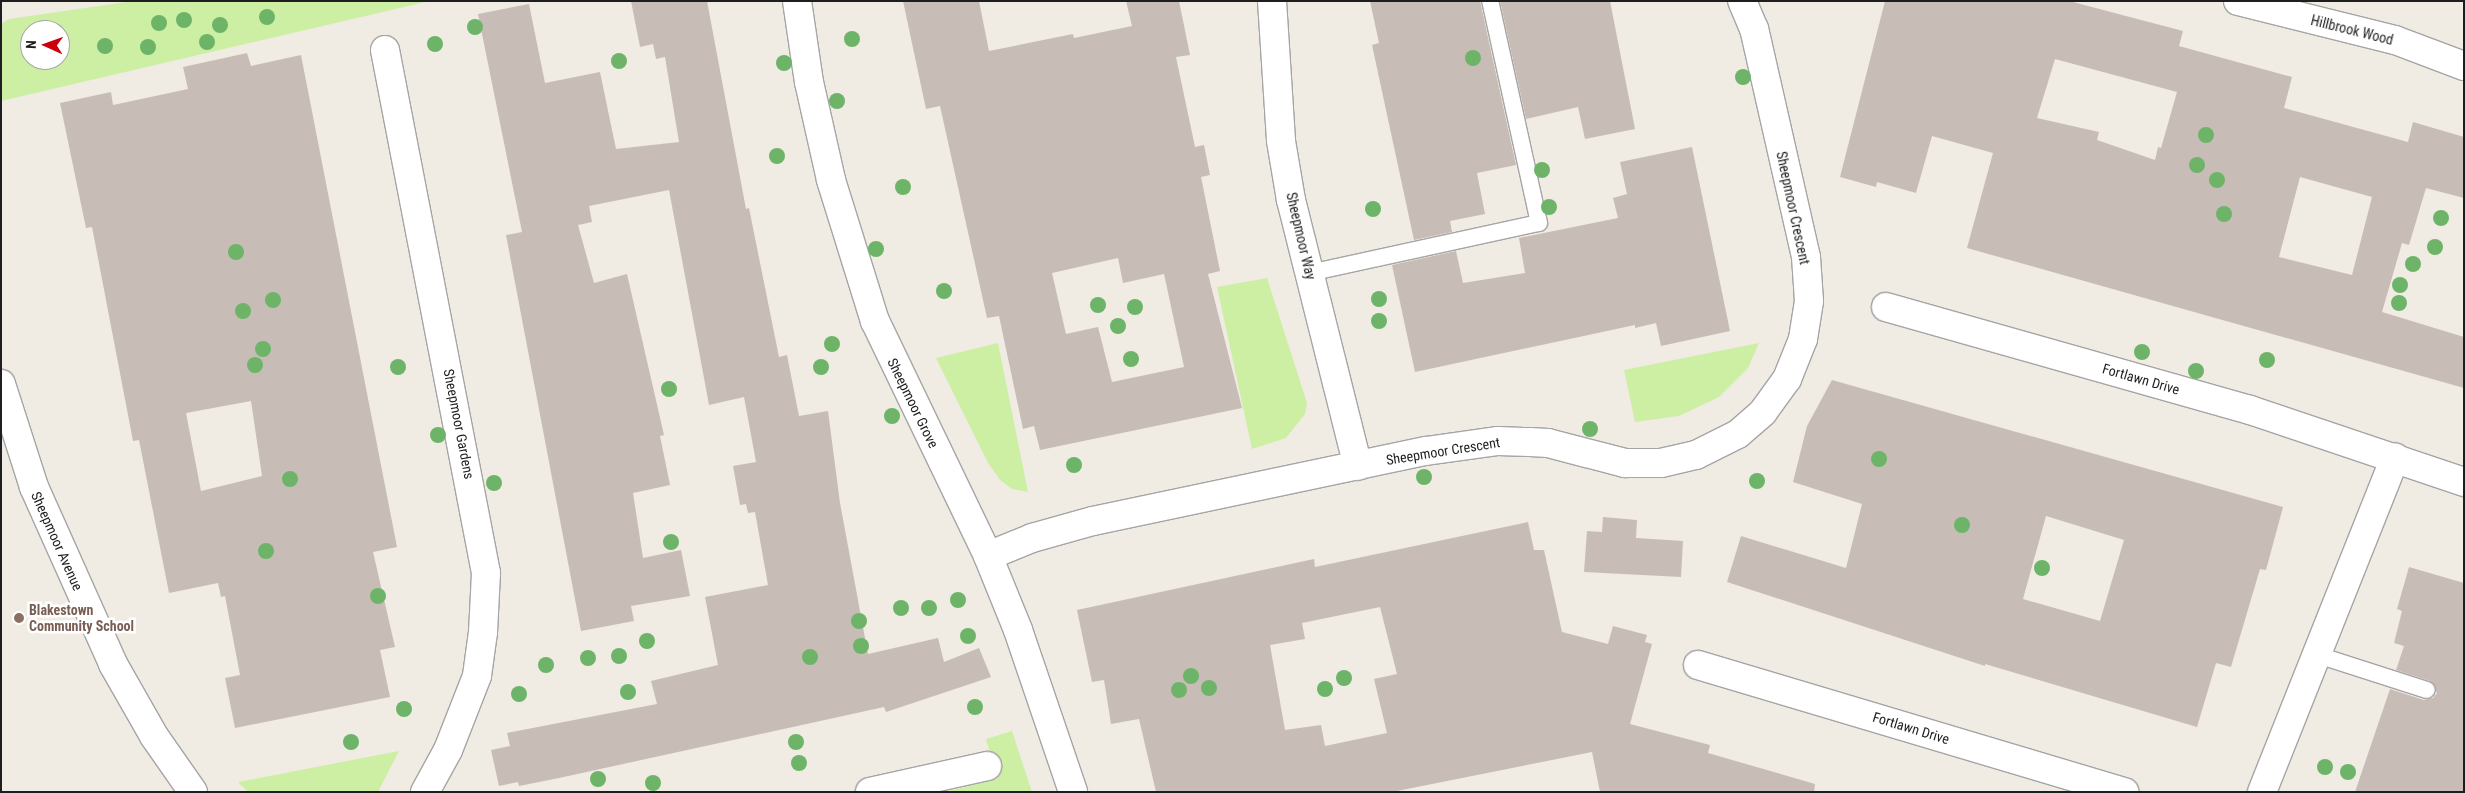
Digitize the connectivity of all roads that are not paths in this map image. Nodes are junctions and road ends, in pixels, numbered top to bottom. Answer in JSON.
{"nodes":[{"id":1,"x":797,"y":1,"type":"edge"},
{"id":2,"x":1272,"y":1,"type":"edge"},
{"id":3,"x":1490,"y":1,"type":"edge"},
{"id":4,"x":1742,"y":1,"type":"edge"},
{"id":5,"x":2238,"y":1,"type":"edge"},
{"id":6,"x":385,"y":50,"type":"dead end"},
{"id":7,"x":2464,"y":66,"type":"edge"},
{"id":8,"x":1309,"y":273,"type":"junction"},
{"id":9,"x":1886,"y":307,"type":"dead end"},
{"id":10,"x":1,"y":384,"type":"edge"},
{"id":11,"x":2395,"y":457,"type":"junction"},
{"id":12,"x":1358,"y":466,"type":"junction"},
{"id":13,"x":2464,"y":482,"type":"edge"},
{"id":14,"x":988,"y":556,"type":"junction"},
{"id":15,"x":2318,"y":655,"type":"junction"},
{"id":16,"x":1698,"y":665,"type":"dead end"},
{"id":17,"x":2427,"y":690,"type":"dead end"},
{"id":18,"x":987,"y":766,"type":"dead end"},
{"id":19,"x":898,"y":789,"type":"edge"},
{"id":20,"x":193,"y":792,"type":"edge"},
{"id":21,"x":425,"y":792,"type":"edge"},
{"id":22,"x":870,"y":792,"type":"edge"},
{"id":23,"x":1073,"y":792,"type":"edge"},
{"id":24,"x":2124,"y":792,"type":"edge"},
{"id":25,"x":2262,"y":792,"type":"edge"}],
"edges":[{"from":1,"to":14,"type":"street","name":"Sheepmoor Grove"},
{"from":2,"to":8,"type":"street","name":"Sheepmoor Way"},
{"from":3,"to":8,"type":"lane"},
{"from":4,"to":12,"type":"street","name":"Sheepmoor Crescent"},
{"from":5,"to":7,"type":"street","name":"Hillbrook Wood"},
{"from":6,"to":21,"type":"street","name":"Sheepmoor Gardens"},
{"from":8,"to":12,"type":"street","name":"Sheepmoor Way"},
{"from":9,"to":11,"type":"street","name":"Fortlawn Drive"},
{"from":10,"to":20,"type":"street","name":"Sheepmoor Avenue"},
{"from":11,"to":13,"type":"street","name":"Fortlawn Drive"},
{"from":11,"to":15,"type":"street"},
{"from":12,"to":14,"type":"street","name":"Sheepmoor Crescent"},
{"from":14,"to":23,"type":"street","name":"Sheepmoor Grove"},
{"from":15,"to":17,"type":"lane"},
{"from":15,"to":25,"type":"street"},
{"from":16,"to":24,"type":"street","name":"Fortlawn Drive"},
{"from":18,"to":19,"type":"street"},
{"from":19,"to":22,"type":"street"}]}
